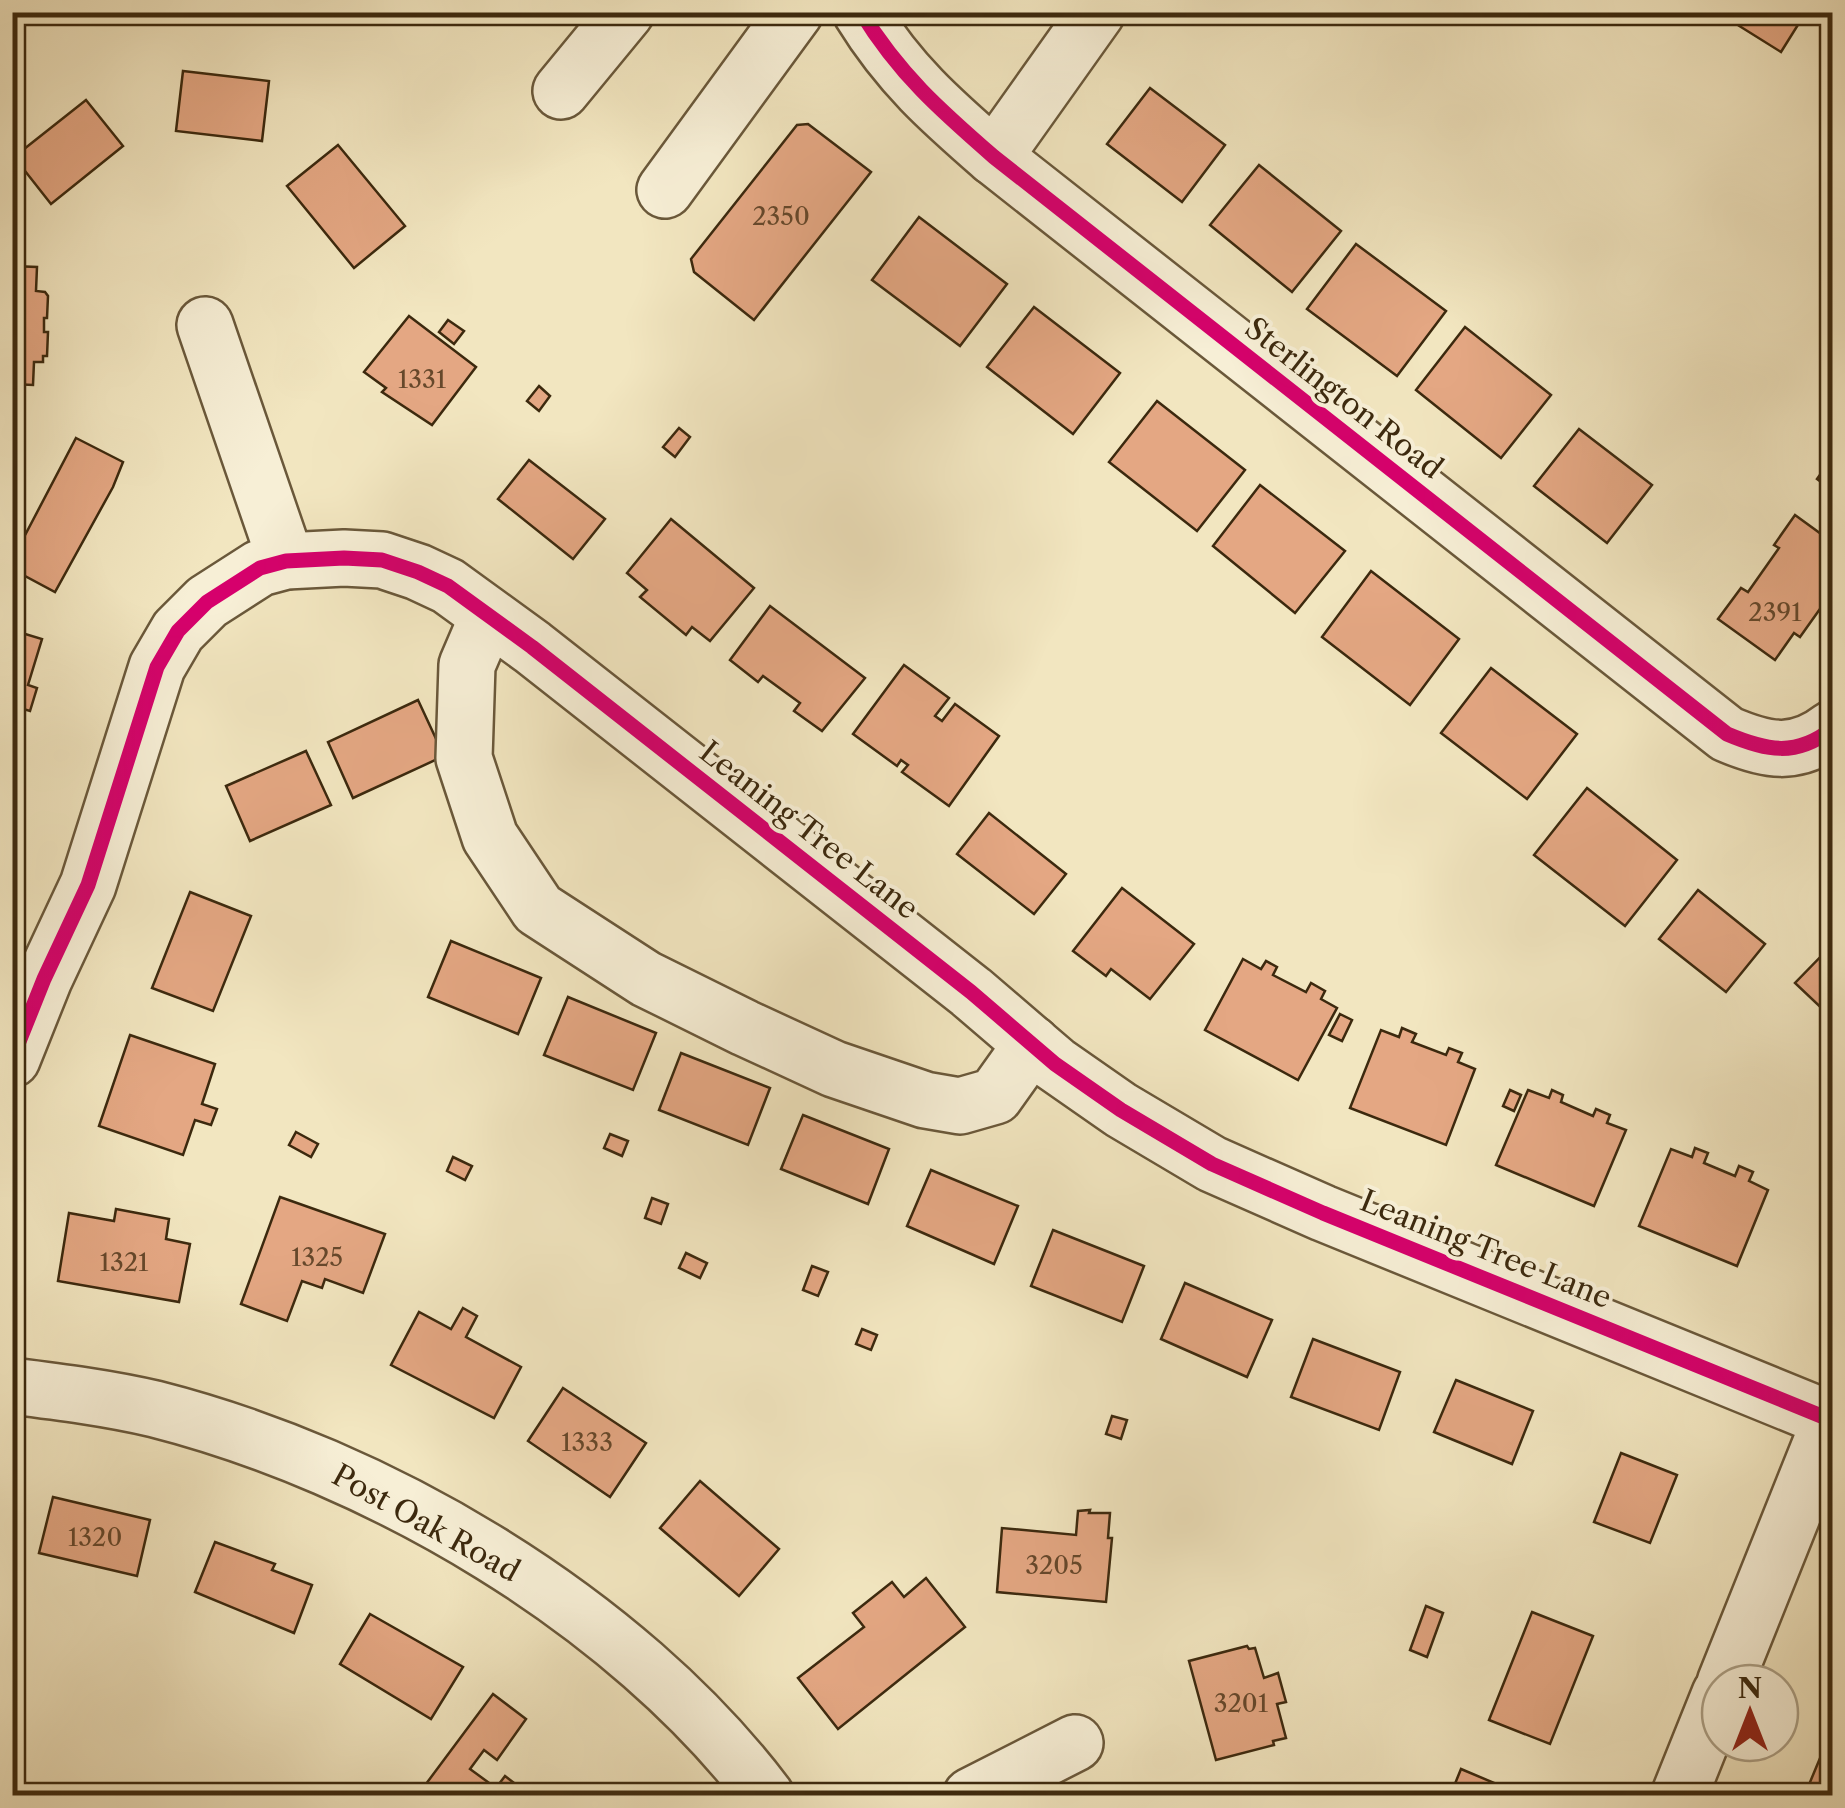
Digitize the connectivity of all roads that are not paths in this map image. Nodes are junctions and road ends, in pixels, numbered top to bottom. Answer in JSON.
{"nodes":[{"id":1,"x":626,"y":12,"type":"edge"},
{"id":2,"x":795,"y":12,"type":"edge"},
{"id":3,"x":861,"y":12,"type":"edge"},
{"id":4,"x":1097,"y":12,"type":"edge"},
{"id":5,"x":561,"y":91,"type":"dead end"},
{"id":6,"x":994,"y":157,"type":"junction"},
{"id":7,"x":665,"y":190,"type":"dead end"},
{"id":8,"x":206,"y":325,"type":"dead end"},
{"id":9,"x":286,"y":561,"type":"junction"},
{"id":10,"x":488,"y":616,"type":"junction"},
{"id":11,"x":1832,"y":729,"type":"edge"},
{"id":12,"x":1032,"y":1044,"type":"junction"},
{"id":13,"x":12,"y":1060,"type":"edge"},
{"id":14,"x":12,"y":1386,"type":"edge"},
{"id":15,"x":1832,"y":1418,"type":"edge"},
{"id":16,"x":1732,"y":1663,"type":"edge"},
{"id":17,"x":1075,"y":1744,"type":"dead end"},
{"id":18,"x":1700,"y":1744,"type":"edge"},
{"id":19,"x":766,"y":1796,"type":"edge"},
{"id":20,"x":972,"y":1796,"type":"edge"},
{"id":21,"x":1679,"y":1796,"type":"edge"}],
"edges":[{"from":1,"to":5,"type":"street"},
{"from":2,"to":7,"type":"street"},
{"from":3,"to":6,"type":"street","name":"Sterlington Road"},
{"from":4,"to":6,"type":"street"},
{"from":6,"to":11,"type":"street","name":"Sterlington Road"},
{"from":8,"to":9,"type":"street"},
{"from":9,"to":10,"type":"street","name":"Leaning Tree Lane"},
{"from":9,"to":13,"type":"street","name":"Leaning Tree Lane"},
{"from":10,"to":12,"type":"street","name":"Leaning Tree Lane"},
{"from":10,"to":12,"type":"street"},
{"from":12,"to":15,"type":"street","name":"Leaning Tree Lane"},
{"from":14,"to":19,"type":"street","name":"Post Oak Road"},
{"from":15,"to":16,"type":"street"},
{"from":17,"to":20,"type":"street"},
{"from":18,"to":21,"type":"street"}]}
